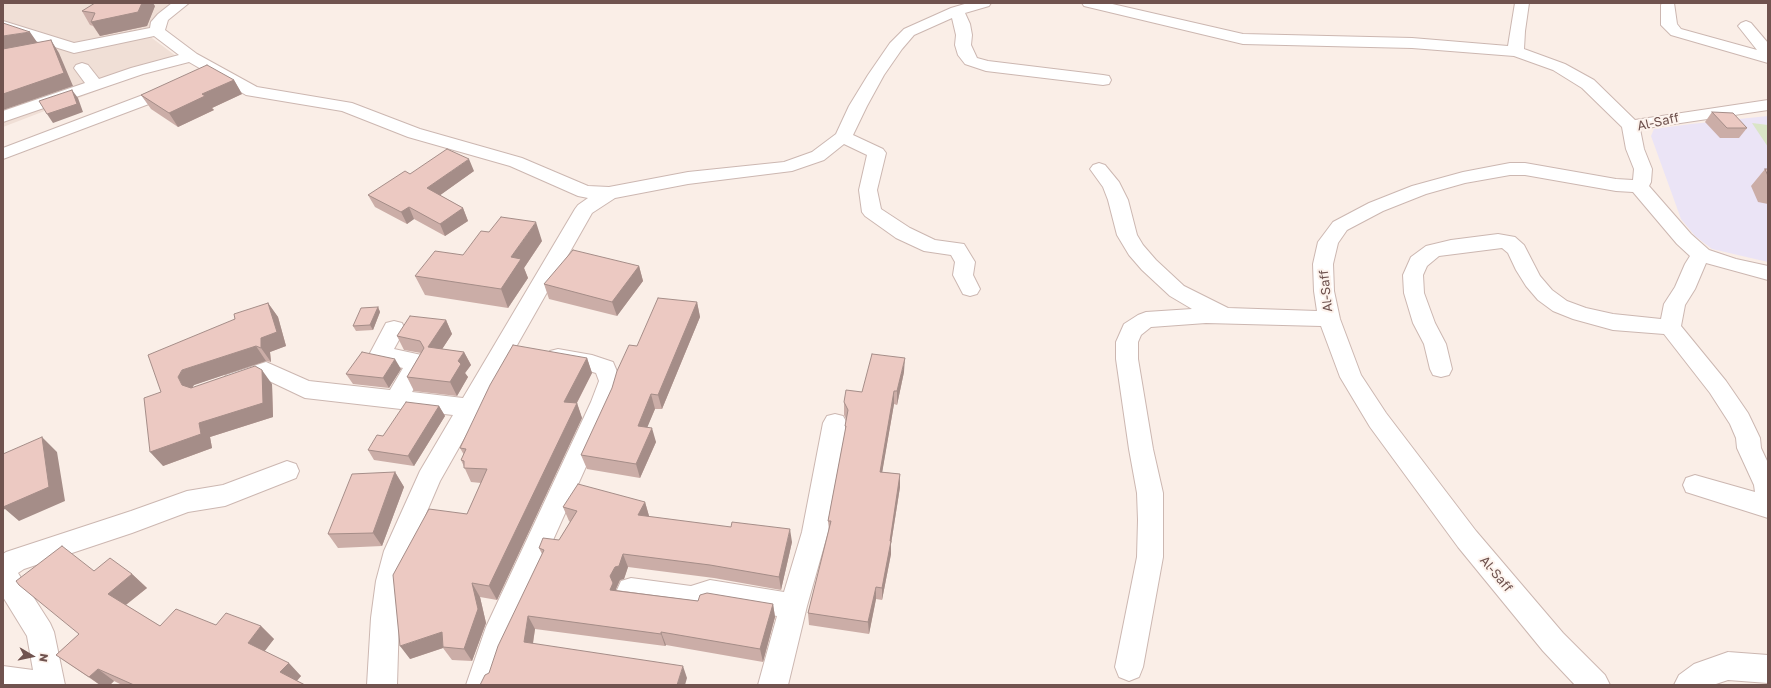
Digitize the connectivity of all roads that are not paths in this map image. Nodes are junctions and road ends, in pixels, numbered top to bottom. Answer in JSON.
{"nodes":[{"id":1,"x":182,"y":3,"type":"edge"},
{"id":2,"x":984,"y":3,"type":"edge"},
{"id":3,"x":1089,"y":3,"type":"edge"},
{"id":4,"x":1522,"y":3,"type":"edge"},
{"id":5,"x":1668,"y":5,"type":"dead end"},
{"id":6,"x":956,"y":11,"type":"junction"},
{"id":7,"x":3,"y":26,"type":"edge"},
{"id":8,"x":1746,"y":26,"type":"dead end"},
{"id":9,"x":156,"y":31,"type":"junction"},
{"id":10,"x":65,"y":46,"type":"junction"},
{"id":11,"x":34,"y":51,"type":"edge"},
{"id":12,"x":1516,"y":51,"type":"junction"},
{"id":13,"x":1768,"y":54,"type":"edge"},
{"id":14,"x":191,"y":57,"type":"junction"},
{"id":15,"x":1768,"y":58,"type":"edge"},
{"id":16,"x":82,"y":68,"type":"dead end"},
{"id":17,"x":216,"y":71,"type":"junction"},
{"id":18,"x":1103,"y":80,"type":"dead end"},
{"id":19,"x":132,"y":83,"type":"dead end"},
{"id":20,"x":96,"y":86,"type":"junction"},
{"id":21,"x":144,"y":100,"type":"junction"},
{"id":22,"x":1768,"y":105,"type":"edge"},
{"id":23,"x":3,"y":117,"type":"edge"},
{"id":24,"x":1631,"y":126,"type":"junction"},
{"id":25,"x":842,"y":137,"type":"junction"},
{"id":26,"x":3,"y":154,"type":"edge"},
{"id":27,"x":1099,"y":169,"type":"dead end"},
{"id":28,"x":1638,"y":186,"type":"junction"},
{"id":29,"x":585,"y":201,"type":"junction"},
{"id":30,"x":1702,"y":255,"type":"junction"},
{"id":31,"x":1768,"y":273,"type":"edge"},
{"id":32,"x":970,"y":289,"type":"dead end"},
{"id":33,"x":1225,"y":315,"type":"junction"},
{"id":34,"x":1329,"y":319,"type":"junction"},
{"id":35,"x":1670,"y":327,"type":"junction"},
{"id":36,"x":394,"y":329,"type":"dead end"},
{"id":37,"x":521,"y":351,"type":"junction"},
{"id":38,"x":1441,"y":369,"type":"dead end"},
{"id":39,"x":216,"y":387,"type":"edge"},
{"id":40,"x":396,"y":399,"type":"junction"},
{"id":41,"x":470,"y":408,"type":"junction"},
{"id":42,"x":834,"y":423,"type":"dead end"},
{"id":43,"x":287,"y":471,"type":"dead end"},
{"id":44,"x":1695,"y":485,"type":"dead end"},
{"id":45,"x":1768,"y":497,"type":"edge"},
{"id":46,"x":1768,"y":507,"type":"edge"},
{"id":47,"x":3,"y":570,"type":"edge"},
{"id":48,"x":3,"y":573,"type":"edge"},
{"id":49,"x":631,"y":590,"type":"dead end"},
{"id":50,"x":793,"y":606,"type":"junction"},
{"id":51,"x":1129,"y":667,"type":"dead end"},
{"id":52,"x":1768,"y":669,"type":"edge"},
{"id":53,"x":3,"y":680,"type":"edge"},
{"id":54,"x":38,"y":685,"type":"edge"},
{"id":55,"x":50,"y":685,"type":"edge"},
{"id":56,"x":382,"y":685,"type":"edge"},
{"id":57,"x":481,"y":685,"type":"edge"},
{"id":58,"x":773,"y":685,"type":"edge"},
{"id":59,"x":1595,"y":685,"type":"edge"},
{"id":60,"x":1689,"y":685,"type":"edge"}],
"edges":[{"from":1,"to":9,"type":"street"},
{"from":2,"to":6,"type":"street"},
{"from":3,"to":12,"type":"street"},
{"from":4,"to":12,"type":"street"},
{"from":5,"to":15,"type":"street"},
{"from":6,"to":18,"type":"street"},
{"from":6,"to":25,"type":"street"},
{"from":7,"to":10,"type":"street"},
{"from":8,"to":13,"type":"street"},
{"from":9,"to":10,"type":"street"},
{"from":9,"to":14,"type":"street"},
{"from":10,"to":11,"type":"street"},
{"from":12,"to":24,"type":"street"},
{"from":14,"to":17,"type":"street"},
{"from":14,"to":20,"type":"street"},
{"from":16,"to":20,"type":"street"},
{"from":17,"to":21,"type":"street"},
{"from":17,"to":29,"type":"street"},
{"from":19,"to":21,"type":"street"},
{"from":20,"to":23,"type":"street"},
{"from":21,"to":26,"type":"street"},
{"from":22,"to":24,"type":"street","name":"Al-Saff"},
{"from":24,"to":28,"type":"street","name":"Al-Saff"},
{"from":25,"to":29,"type":"street"},
{"from":25,"to":32,"type":"street"},
{"from":27,"to":33,"type":"street"},
{"from":28,"to":30,"type":"street"},
{"from":28,"to":34,"type":"street","name":"Al-Saff"},
{"from":29,"to":37,"type":"street"},
{"from":30,"to":31,"type":"street"},
{"from":30,"to":35,"type":"street"},
{"from":33,"to":34,"type":"street"},
{"from":33,"to":51,"type":"street"},
{"from":34,"to":59,"type":"street","name":"Al-Saff"},
{"from":35,"to":38,"type":"street"},
{"from":35,"to":45,"type":"street"},
{"from":36,"to":40,"type":"street"},
{"from":37,"to":41,"type":"street"},
{"from":37,"to":57,"type":"street"},
{"from":39,"to":40,"type":"street"},
{"from":40,"to":41,"type":"street"},
{"from":41,"to":56,"type":"street"},
{"from":42,"to":50,"type":"street"},
{"from":43,"to":47,"type":"street"},
{"from":44,"to":46,"type":"street"},
{"from":48,"to":55,"type":"street"},
{"from":49,"to":50,"type":"street"},
{"from":50,"to":58,"type":"street"},
{"from":52,"to":60,"type":"street"},
{"from":53,"to":54,"type":"street"}]}
